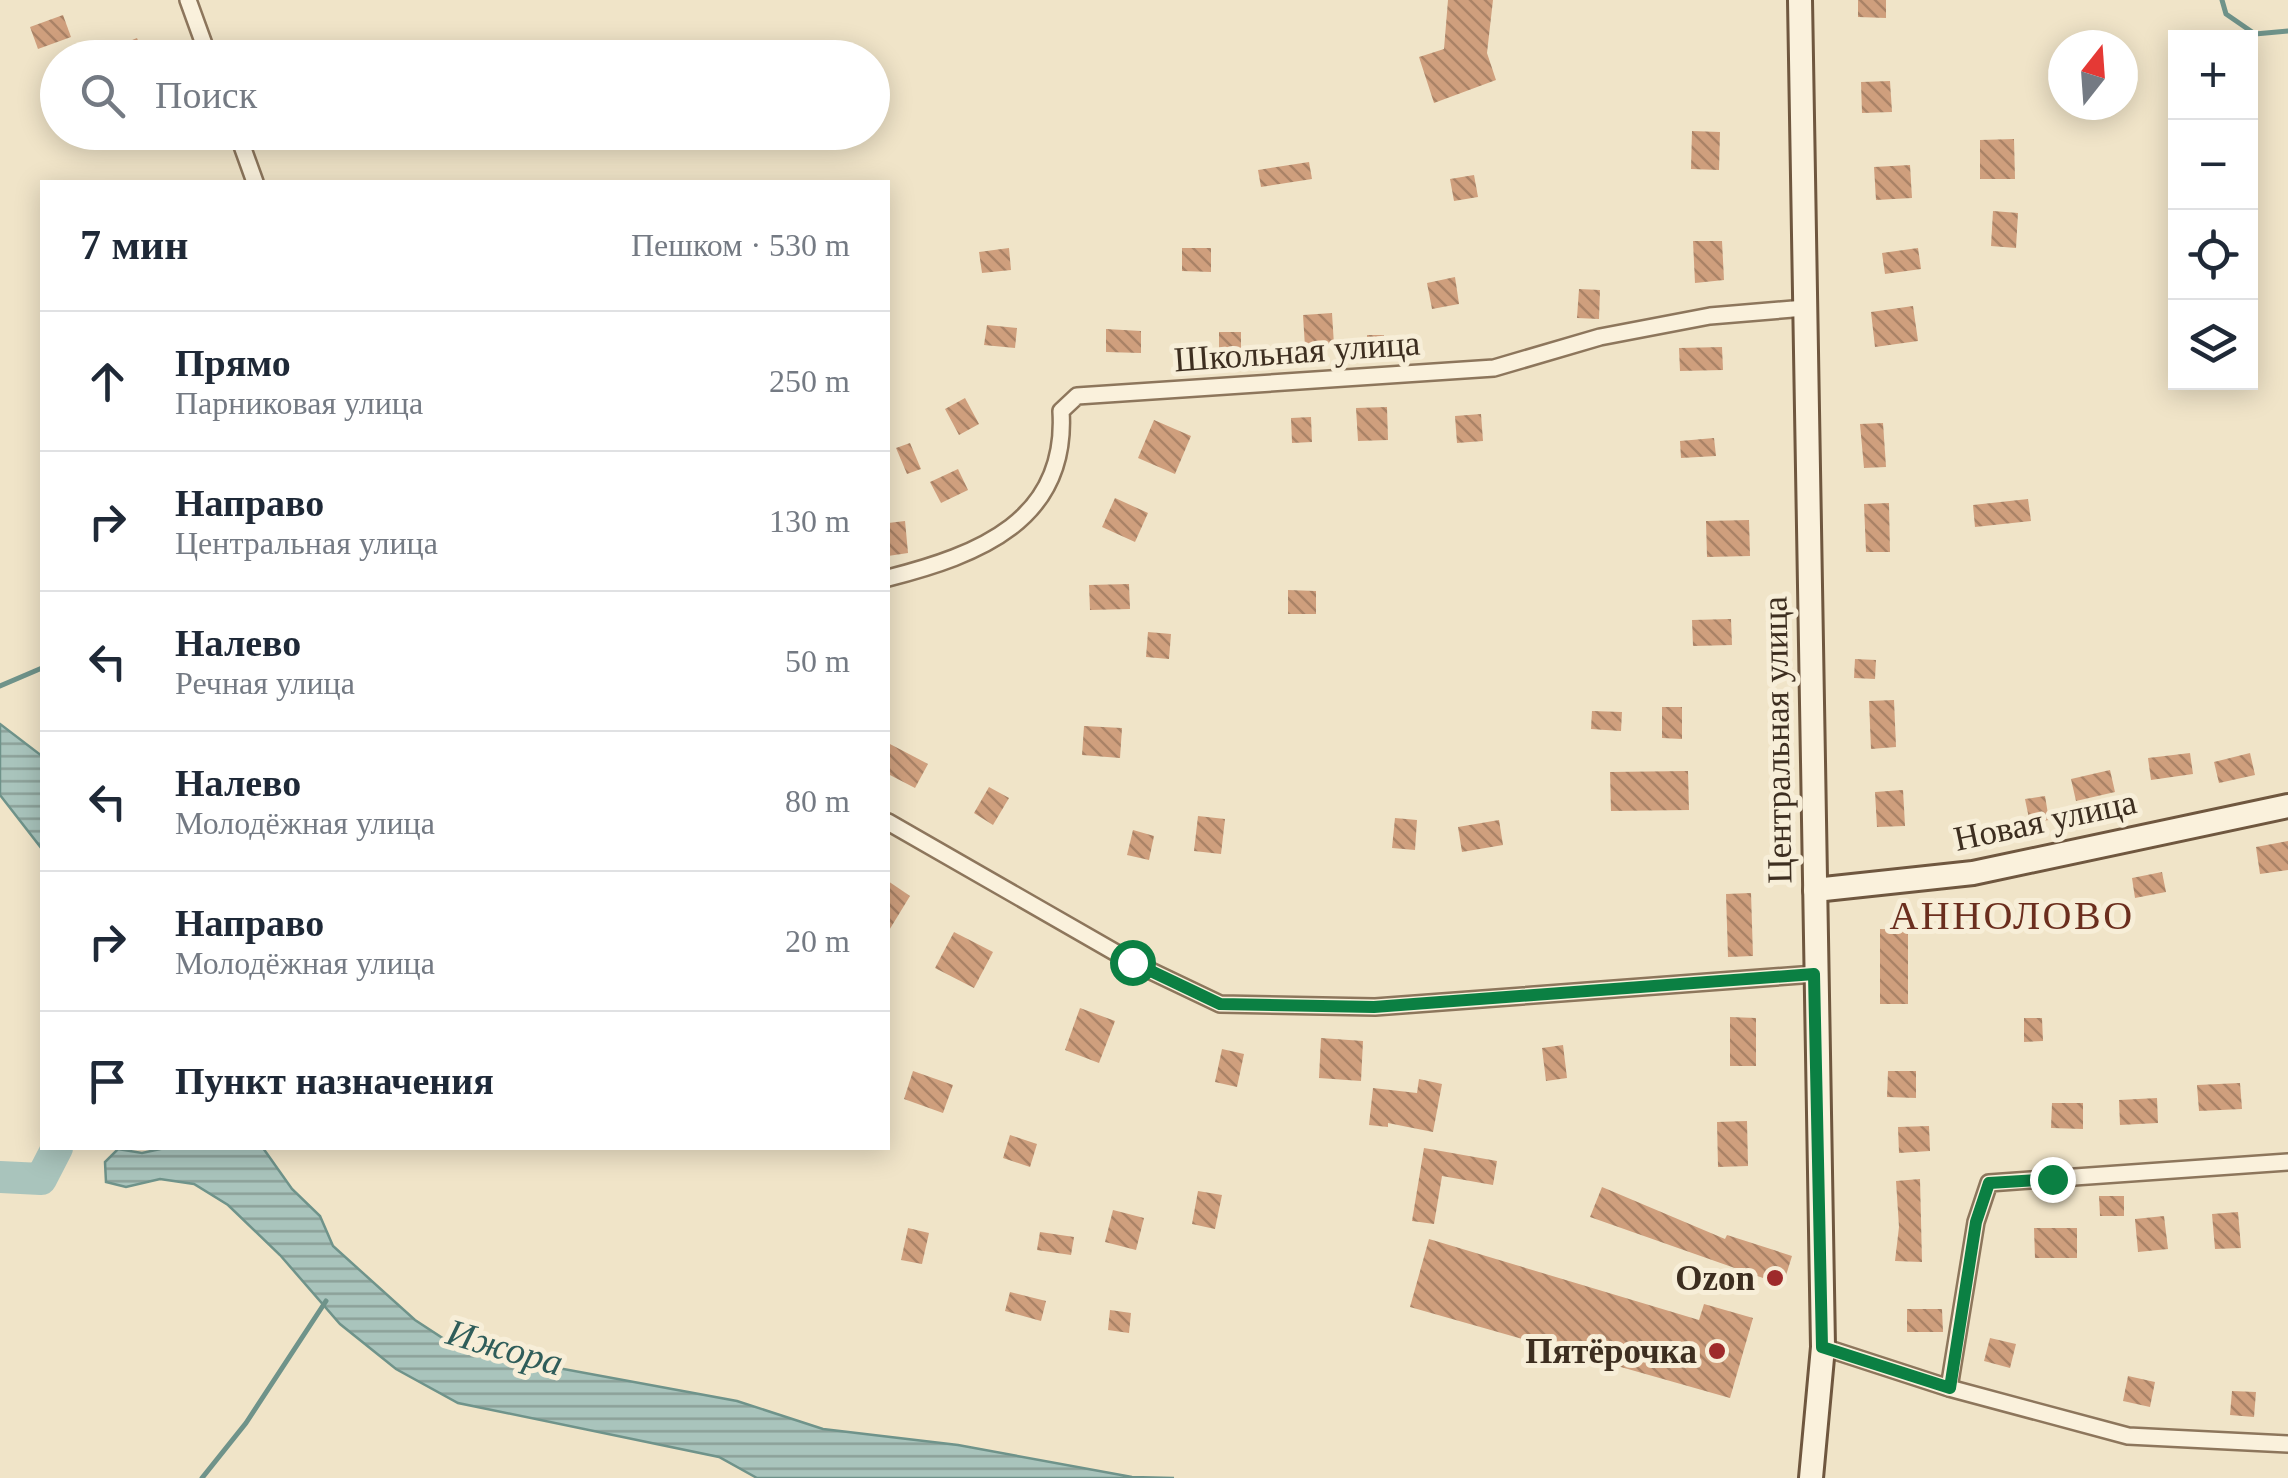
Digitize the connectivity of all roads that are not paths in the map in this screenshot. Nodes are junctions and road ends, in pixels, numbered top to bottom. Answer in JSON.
{"nodes":[{"id":1,"x":188,"y":0,"type":"edge"},
{"id":2,"x":1800,"y":0,"type":"edge"},
{"id":3,"x":202,"y":40,"type":"edge"},
{"id":4,"x":244,"y":150,"type":"edge"},
{"id":5,"x":255,"y":180,"type":"edge"},
{"id":6,"x":1805,"y":308,"type":"junction"},
{"id":7,"x":890,"y":577,"type":"edge"},
{"id":8,"x":2288,"y":806,"type":"edge"},
{"id":9,"x":890,"y":823,"type":"edge"},
{"id":10,"x":1815,"y":890,"type":"junction"},
{"id":11,"x":1814,"y":974,"type":"junction"},
{"id":12,"x":2288,"y":1162,"type":"edge"},
{"id":13,"x":1822,"y":1347,"type":"junction"},
{"id":14,"x":1950,"y":1388,"type":"junction"},
{"id":15,"x":2288,"y":1444,"type":"edge"},
{"id":16,"x":1811,"y":1478,"type":"edge"}],
"edges":[{"from":1,"to":3,"type":"street"},
{"from":2,"to":6,"type":"main road","name":"Центральная улица"},
{"from":4,"to":5,"type":"street"},
{"from":6,"to":7,"type":"street","name":"Школьная улица"},
{"from":6,"to":10,"type":"main road","name":"Центральная улица"},
{"from":8,"to":10,"type":"main road","name":"Новая улица"},
{"from":9,"to":11,"type":"street"},
{"from":10,"to":11,"type":"main road","name":"Центральная улица"},
{"from":11,"to":13,"type":"main road","name":"Центральная улица"},
{"from":12,"to":14,"type":"street"},
{"from":13,"to":14,"type":"street"},
{"from":13,"to":16,"type":"main road","name":"Центральная улица"},
{"from":14,"to":15,"type":"street"}]}
